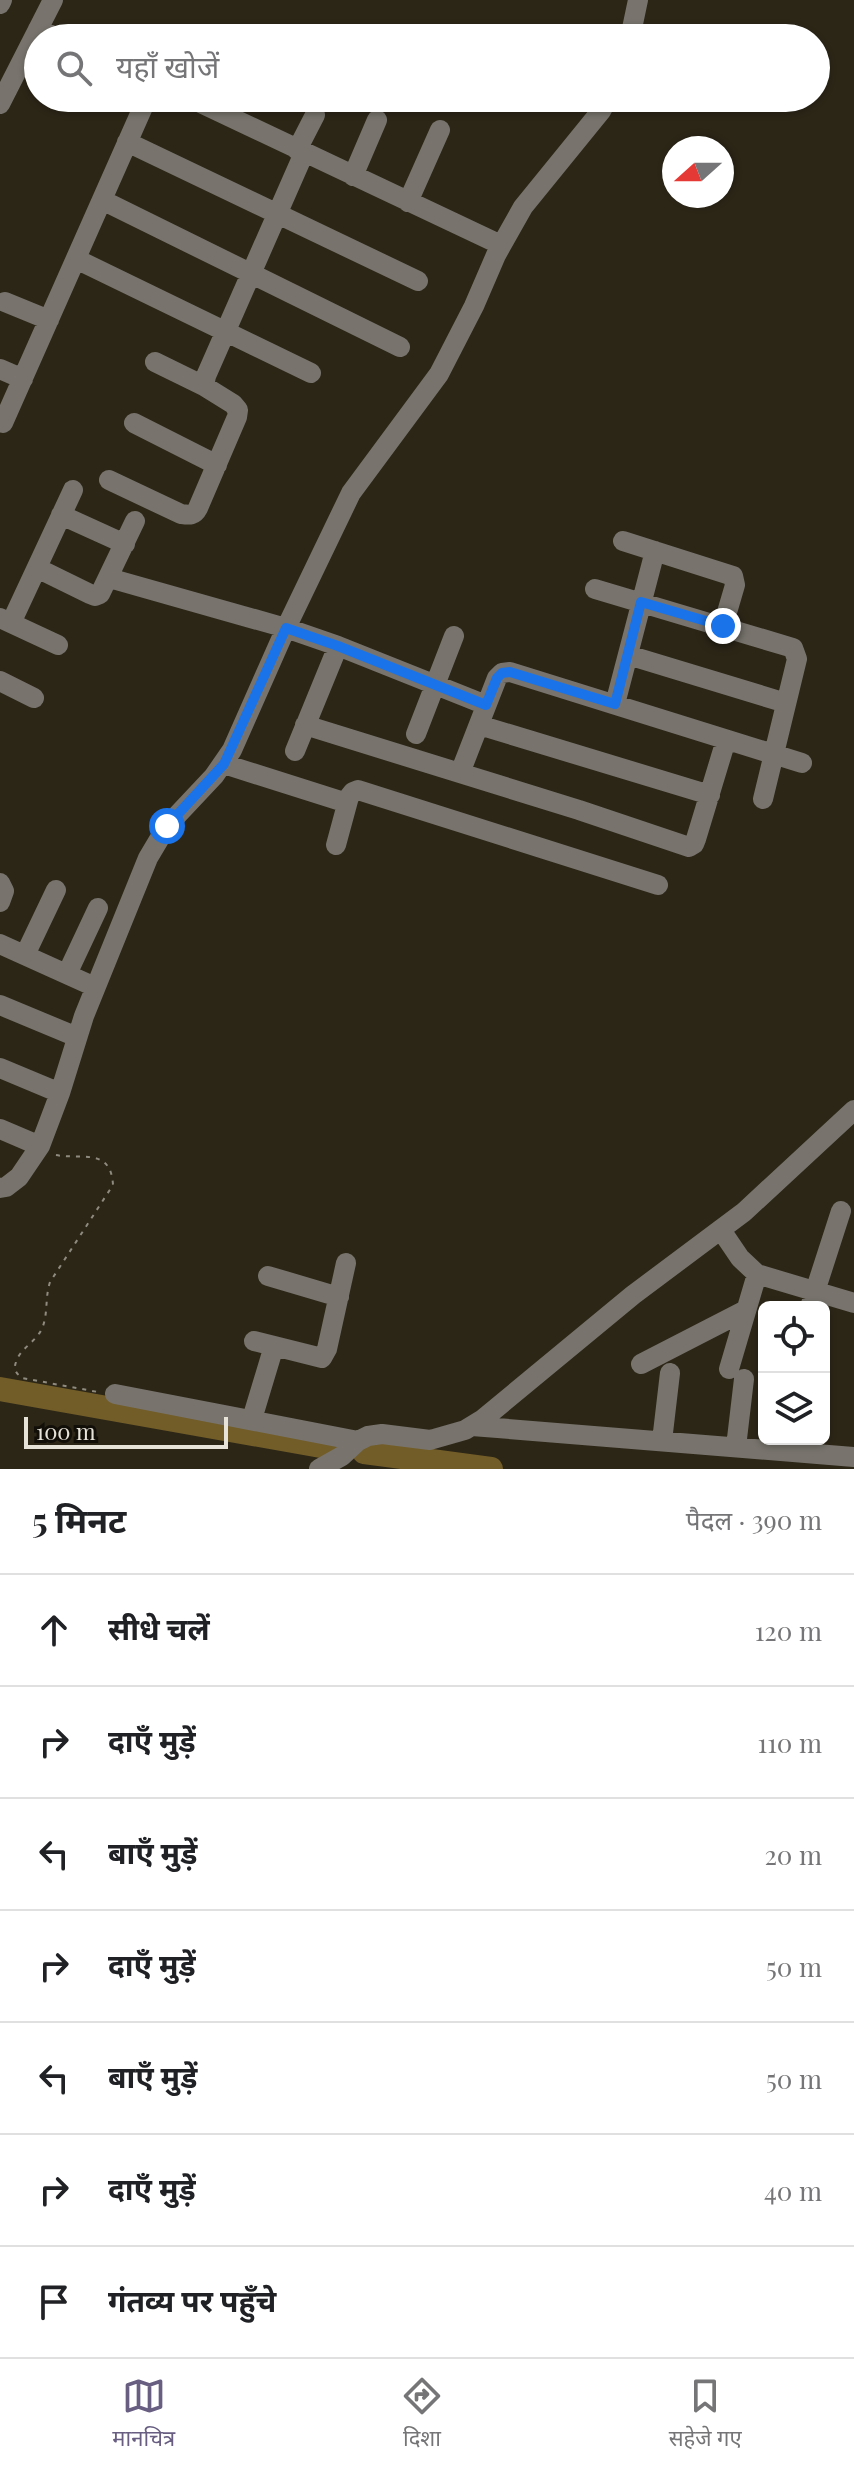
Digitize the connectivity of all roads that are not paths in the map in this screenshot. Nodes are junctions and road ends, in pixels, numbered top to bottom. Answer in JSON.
{"nodes":[{"id":1,"x":53,"y":0,"type":"edge"},
{"id":2,"x":638,"y":0,"type":"edge"},
{"id":3,"x":41,"y":24,"type":"edge"},
{"id":4,"x":633,"y":24,"type":"edge"},
{"id":5,"x":24,"y":57,"type":"edge"},
{"id":6,"x":0,"y":104,"type":"edge"},
{"id":7,"x":141,"y":112,"type":"edge"},
{"id":8,"x":219,"y":112,"type":"edge"},
{"id":9,"x":600,"y":112,"type":"edge"},
{"id":10,"x":315,"y":115,"type":"dead end"},
{"id":11,"x":377,"y":120,"type":"dead end"},
{"id":12,"x":440,"y":130,"type":"dead end"},
{"id":13,"x":127,"y":142,"type":"junction"},
{"id":14,"x":301,"y":152,"type":"junction"},
{"id":15,"x":353,"y":176,"type":"junction"},
{"id":16,"x":102,"y":200,"type":"junction"},
{"id":17,"x":408,"y":202,"type":"junction"},
{"id":18,"x":278,"y":214,"type":"junction"},
{"id":19,"x":501,"y":245,"type":"junction"},
{"id":20,"x":76,"y":259,"type":"junction"},
{"id":21,"x":250,"y":273,"type":"junction"},
{"id":22,"x":418,"y":281,"type":"dead end"},
{"id":23,"x":5,"y":302,"type":"dead end"},
{"id":24,"x":49,"y":320,"type":"junction"},
{"id":25,"x":225,"y":331,"type":"junction"},
{"id":26,"x":400,"y":347,"type":"dead end"},
{"id":27,"x":155,"y":362,"type":"dead end"},
{"id":28,"x":0,"y":369,"type":"edge"},
{"id":29,"x":311,"y":373,"type":"dead end"},
{"id":30,"x":23,"y":379,"type":"junction"},
{"id":31,"x":204,"y":386,"type":"junction"},
{"id":32,"x":3,"y":423,"type":"dead end"},
{"id":33,"x":134,"y":423,"type":"dead end"},
{"id":34,"x":217,"y":465,"type":"junction"},
{"id":35,"x":109,"y":480,"type":"dead end"},
{"id":36,"x":73,"y":490,"type":"dead end"},
{"id":37,"x":61,"y":515,"type":"junction"},
{"id":38,"x":135,"y":521,"type":"dead end"},
{"id":39,"x":623,"y":541,"type":"dead end"},
{"id":40,"x":125,"y":544,"type":"junction"},
{"id":41,"x":655,"y":551,"type":"junction"},
{"id":42,"x":37,"y":568,"type":"junction"},
{"id":43,"x":109,"y":578,"type":"junction"},
{"id":44,"x":595,"y":589,"type":"dead end"},
{"id":45,"x":641,"y":602,"type":"junction"},
{"id":46,"x":6,"y":620,"type":"edge"},
{"id":47,"x":723,"y":626,"type":"junction"},
{"id":48,"x":286,"y":628,"type":"junction"},
{"id":49,"x":454,"y":636,"type":"dead end"},
{"id":50,"x":58,"y":645,"type":"dead end"},
{"id":51,"x":338,"y":646,"type":"junction"},
{"id":52,"x":628,"y":655,"type":"junction"},
{"id":53,"x":0,"y":681,"type":"edge"},
{"id":54,"x":435,"y":685,"type":"junction"},
{"id":55,"x":34,"y":698,"type":"dead end"},
{"id":56,"x":786,"y":703,"type":"junction"},
{"id":57,"x":615,"y":704,"type":"junction"},
{"id":58,"x":486,"y":705,"type":"junction"},
{"id":59,"x":305,"y":725,"type":"junction"},
{"id":60,"x":479,"y":725,"type":"junction"},
{"id":61,"x":416,"y":734,"type":"dead end"},
{"id":62,"x":726,"y":740,"type":"junction"},
{"id":63,"x":295,"y":751,"type":"dead end"},
{"id":64,"x":774,"y":755,"type":"junction"},
{"id":65,"x":802,"y":763,"type":"dead end"},
{"id":66,"x":224,"y":764,"type":"junction"},
{"id":67,"x":460,"y":773,"type":"junction"},
{"id":68,"x":710,"y":795,"type":"junction"},
{"id":69,"x":763,"y":799,"type":"dead end"},
{"id":70,"x":347,"y":803,"type":"junction"},
{"id":71,"x":336,"y":845,"type":"dead end"},
{"id":72,"x":0,"y":883,"type":"edge"},
{"id":73,"x":658,"y":885,"type":"dead end"},
{"id":74,"x":56,"y":890,"type":"dead end"},
{"id":75,"x":0,"y":902,"type":"edge"},
{"id":76,"x":98,"y":908,"type":"dead end"},
{"id":77,"x":0,"y":944,"type":"edge"},
{"id":78,"x":25,"y":955,"type":"junction"},
{"id":79,"x":67,"y":974,"type":"junction"},
{"id":80,"x":95,"y":987,"type":"junction"},
{"id":81,"x":0,"y":1005,"type":"edge"},
{"id":82,"x":77,"y":1037,"type":"junction"},
{"id":83,"x":0,"y":1068,"type":"edge"},
{"id":84,"x":60,"y":1093,"type":"junction"},
{"id":85,"x":854,"y":1110,"type":"edge"},
{"id":86,"x":0,"y":1129,"type":"edge"},
{"id":87,"x":40,"y":1146,"type":"junction"},
{"id":88,"x":0,"y":1188,"type":"edge"},
{"id":89,"x":841,"y":1211,"type":"dead end"},
{"id":90,"x":721,"y":1230,"type":"junction"},
{"id":91,"x":346,"y":1263,"type":"dead end"},
{"id":92,"x":757,"y":1274,"type":"junction"},
{"id":93,"x":268,"y":1276,"type":"dead end"},
{"id":94,"x":339,"y":1297,"type":"junction"},
{"id":95,"x":812,"y":1299,"type":"edge"},
{"id":96,"x":854,"y":1303,"type":"edge"},
{"id":97,"x":746,"y":1310,"type":"junction"},
{"id":98,"x":254,"y":1341,"type":"dead end"},
{"id":99,"x":274,"y":1346,"type":"junction"},
{"id":100,"x":641,"y":1364,"type":"dead end"},
{"id":101,"x":670,"y":1373,"type":"dead end"},
{"id":102,"x":115,"y":1394,"type":"road end"},
{"id":103,"x":252,"y":1419,"type":"junction"},
{"id":104,"x":472,"y":1426,"type":"junction"},
{"id":105,"x":358,"y":1441,"type":"junction"},
{"id":106,"x":662,"y":1441,"type":"junction"},
{"id":107,"x":810,"y":1446,"type":"edge"},
{"id":108,"x":736,"y":1447,"type":"junction"},
{"id":109,"x":854,"y":1457,"type":"edge"},
{"id":110,"x":319,"y":1469,"type":"edge"}],
"edges":[{"from":1,"to":3,"type":"street"},
{"from":2,"to":4,"type":"street"},
{"from":5,"to":6,"type":"street"},
{"from":7,"to":13,"type":"street"},
{"from":8,"to":14,"type":"street"},
{"from":9,"to":19,"type":"street"},
{"from":10,"to":14,"type":"street"},
{"from":11,"to":15,"type":"street"},
{"from":12,"to":17,"type":"street"},
{"from":13,"to":16,"type":"street"},
{"from":13,"to":18,"type":"street"},
{"from":14,"to":15,"type":"street"},
{"from":14,"to":18,"type":"street"},
{"from":15,"to":17,"type":"street"},
{"from":16,"to":20,"type":"street"},
{"from":16,"to":21,"type":"street"},
{"from":17,"to":19,"type":"street"},
{"from":18,"to":21,"type":"street"},
{"from":18,"to":22,"type":"street"},
{"from":19,"to":48,"type":"street"},
{"from":20,"to":24,"type":"street"},
{"from":20,"to":25,"type":"street"},
{"from":21,"to":25,"type":"street"},
{"from":21,"to":26,"type":"street"},
{"from":23,"to":24,"type":"street"},
{"from":24,"to":30,"type":"street"},
{"from":25,"to":29,"type":"street"},
{"from":25,"to":31,"type":"street"},
{"from":27,"to":31,"type":"street"},
{"from":28,"to":30,"type":"street"},
{"from":30,"to":32,"type":"street"},
{"from":31,"to":34,"type":"street"},
{"from":33,"to":34,"type":"street"},
{"from":34,"to":35,"type":"street"},
{"from":36,"to":37,"type":"street"},
{"from":37,"to":40,"type":"street"},
{"from":37,"to":42,"type":"street"},
{"from":38,"to":40,"type":"street"},
{"from":39,"to":41,"type":"street"},
{"from":40,"to":43,"type":"street"},
{"from":41,"to":45,"type":"street"},
{"from":41,"to":47,"type":"street"},
{"from":42,"to":43,"type":"street"},
{"from":42,"to":46,"type":"street"},
{"from":43,"to":48,"type":"street"},
{"from":44,"to":45,"type":"street"},
{"from":45,"to":47,"type":"street"},
{"from":45,"to":52,"type":"street"},
{"from":46,"to":50,"type":"street"},
{"from":47,"to":56,"type":"street"},
{"from":48,"to":51,"type":"street"},
{"from":48,"to":66,"type":"street"},
{"from":49,"to":54,"type":"street"},
{"from":51,"to":54,"type":"street"},
{"from":51,"to":59,"type":"street"},
{"from":52,"to":56,"type":"street"},
{"from":52,"to":57,"type":"street"},
{"from":53,"to":55,"type":"street"},
{"from":54,"to":58,"type":"street"},
{"from":54,"to":61,"type":"street"},
{"from":56,"to":64,"type":"street"},
{"from":57,"to":58,"type":"street"},
{"from":57,"to":62,"type":"street"},
{"from":58,"to":60,"type":"street"},
{"from":59,"to":63,"type":"street"},
{"from":59,"to":67,"type":"street"},
{"from":60,"to":67,"type":"street"},
{"from":60,"to":68,"type":"street"},
{"from":62,"to":64,"type":"street"},
{"from":62,"to":68,"type":"street"},
{"from":64,"to":65,"type":"street"},
{"from":64,"to":69,"type":"street"},
{"from":66,"to":70,"type":"street"},
{"from":66,"to":80,"type":"street"},
{"from":67,"to":68,"type":"street"},
{"from":70,"to":71,"type":"street"},
{"from":70,"to":73,"type":"street"},
{"from":72,"to":75,"type":"street"},
{"from":74,"to":78,"type":"street"},
{"from":76,"to":79,"type":"street"},
{"from":77,"to":78,"type":"street"},
{"from":78,"to":79,"type":"street"},
{"from":79,"to":80,"type":"street"},
{"from":80,"to":82,"type":"street"},
{"from":81,"to":82,"type":"street"},
{"from":82,"to":84,"type":"street"},
{"from":83,"to":84,"type":"street"},
{"from":84,"to":87,"type":"street"},
{"from":85,"to":90,"type":"street"},
{"from":86,"to":87,"type":"street"},
{"from":87,"to":88,"type":"street"},
{"from":89,"to":95,"type":"street"},
{"from":90,"to":92,"type":"street"},
{"from":90,"to":104,"type":"street"},
{"from":91,"to":94,"type":"street"},
{"from":92,"to":95,"type":"street"},
{"from":92,"to":97,"type":"street"},
{"from":93,"to":94,"type":"street"},
{"from":94,"to":99,"type":"street"},
{"from":95,"to":96,"type":"street"},
{"from":97,"to":100,"type":"street"},
{"from":97,"to":108,"type":"street"},
{"from":98,"to":99,"type":"street"},
{"from":99,"to":103,"type":"street"},
{"from":101,"to":106,"type":"street"},
{"from":102,"to":103,"type":"street"},
{"from":103,"to":105,"type":"street"},
{"from":104,"to":105,"type":"street"},
{"from":104,"to":106,"type":"street"},
{"from":105,"to":110,"type":"street"},
{"from":106,"to":108,"type":"street"},
{"from":107,"to":108,"type":"street"},
{"from":107,"to":109,"type":"street"}]}
